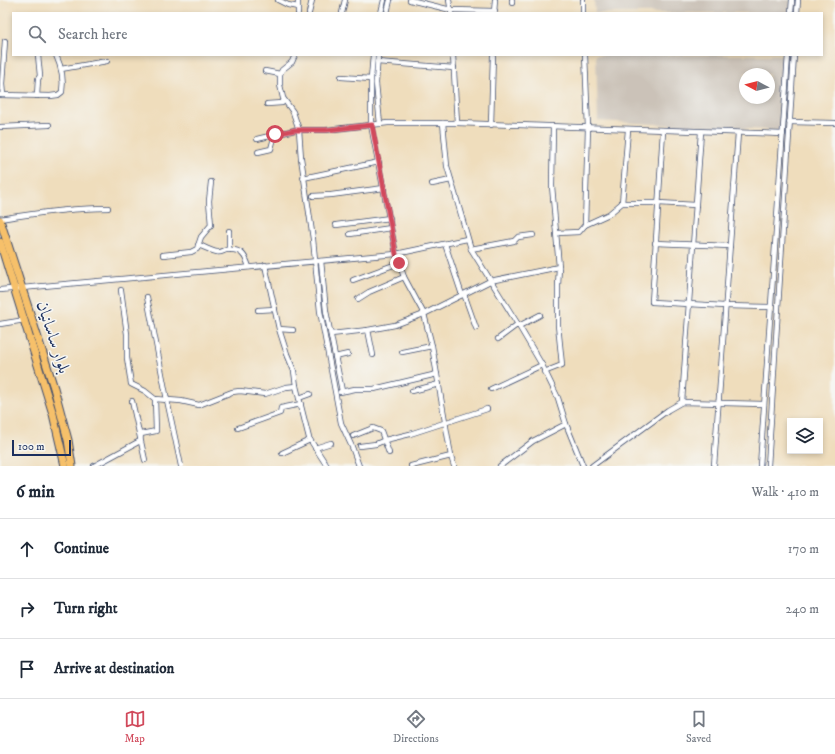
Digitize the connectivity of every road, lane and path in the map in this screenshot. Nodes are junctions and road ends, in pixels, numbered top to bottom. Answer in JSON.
{"nodes":[{"id":1,"x":278,"y":0,"type":"edge"},
{"id":2,"x":298,"y":0,"type":"edge"},
{"id":3,"x":312,"y":0,"type":"edge"},
{"id":4,"x":345,"y":0,"type":"edge"},
{"id":5,"x":384,"y":0,"type":"edge"},
{"id":6,"x":390,"y":0,"type":"edge"},
{"id":7,"x":410,"y":0,"type":"edge"},
{"id":8,"x":450,"y":0,"type":"edge"},
{"id":9,"x":495,"y":0,"type":"edge"},
{"id":10,"x":583,"y":0,"type":"edge"},
{"id":11,"x":792,"y":0,"type":"edge"},
{"id":12,"x":798,"y":0,"type":"edge"},
{"id":13,"x":298,"y":7,"type":"junction"},
{"id":14,"x":298,"y":12,"type":"edge"},
{"id":15,"x":309,"y":12,"type":"edge"},
{"id":16,"x":342,"y":12,"type":"edge"},
{"id":17,"x":381,"y":12,"type":"edge"},
{"id":18,"x":387,"y":12,"type":"edge"},
{"id":19,"x":451,"y":12,"type":"edge"},
{"id":20,"x":495,"y":12,"type":"edge"},
{"id":21,"x":583,"y":12,"type":"edge"},
{"id":22,"x":791,"y":12,"type":"edge"},
{"id":23,"x":797,"y":12,"type":"edge"},
{"id":24,"x":6,"y":41,"type":"dead end"},
{"id":25,"x":38,"y":56,"type":"edge"},
{"id":26,"x":56,"y":56,"type":"edge"},
{"id":27,"x":295,"y":56,"type":"edge"},
{"id":28,"x":373,"y":56,"type":"edge"},
{"id":29,"x":378,"y":56,"type":"edge"},
{"id":30,"x":453,"y":56,"type":"edge"},
{"id":31,"x":493,"y":56,"type":"edge"},
{"id":32,"x":585,"y":56,"type":"edge"},
{"id":33,"x":788,"y":56,"type":"edge"},
{"id":34,"x":794,"y":56,"type":"edge"},
{"id":35,"x":107,"y":61,"type":"dead end"},
{"id":36,"x":377,"y":62,"type":"junction"},
{"id":37,"x":454,"y":68,"type":"junction"},
{"id":38,"x":60,"y":69,"type":"junction"},
{"id":39,"x":265,"y":71,"type":"dead end"},
{"id":40,"x":280,"y":74,"type":"junction"},
{"id":41,"x":341,"y":77,"type":"dead end"},
{"id":42,"x":371,"y":79,"type":"junction"},
{"id":43,"x":2,"y":95,"type":"edge"},
{"id":44,"x":37,"y":96,"type":"junction"},
{"id":45,"x":284,"y":100,"type":"junction"},
{"id":46,"x":266,"y":104,"type":"dead end"},
{"id":47,"x":784,"y":122,"type":"junction"},
{"id":48,"x":790,"y":122,"type":"junction"},
{"id":49,"x":443,"y":123,"type":"junction"},
{"id":50,"x":457,"y":123,"type":"junction"},
{"id":51,"x":835,"y":123,"type":"edge"},
{"id":52,"x":380,"y":124,"type":"junction"},
{"id":53,"x":49,"y":125,"type":"dead end"},
{"id":54,"x":372,"y":125,"type":"junction"},
{"id":55,"x":490,"y":125,"type":"junction"},
{"id":56,"x":0,"y":127,"type":"edge"},
{"id":57,"x":554,"y":127,"type":"junction"},
{"id":58,"x":588,"y":128,"type":"junction"},
{"id":59,"x":299,"y":130,"type":"junction"},
{"id":60,"x":628,"y":130,"type":"junction"},
{"id":61,"x":663,"y":131,"type":"junction"},
{"id":62,"x":701,"y":132,"type":"junction"},
{"id":63,"x":738,"y":133,"type":"junction"},
{"id":64,"x":275,"y":134,"type":"junction"},
{"id":65,"x":783,"y":134,"type":"junction"},
{"id":66,"x":257,"y":139,"type":"dead end"},
{"id":67,"x":258,"y":152,"type":"dead end"},
{"id":68,"x":379,"y":162,"type":"junction"},
{"id":69,"x":303,"y":178,"type":"junction"},
{"id":70,"x":451,"y":180,"type":"junction"},
{"id":71,"x":211,"y":182,"type":"dead end"},
{"id":72,"x":432,"y":184,"type":"dead end"},
{"id":73,"x":384,"y":188,"type":"junction"},
{"id":74,"x":314,"y":196,"type":"dead end"},
{"id":75,"x":658,"y":203,"type":"junction"},
{"id":76,"x":622,"y":204,"type":"junction"},
{"id":77,"x":696,"y":205,"type":"junction"},
{"id":78,"x":108,"y":208,"type":"dead end"},
{"id":79,"x":390,"y":218,"type":"junction"},
{"id":80,"x":0,"y":219,"type":"edge"},
{"id":81,"x":336,"y":225,"type":"dead end"},
{"id":82,"x":585,"y":225,"type":"junction"},
{"id":83,"x":392,"y":228,"type":"junction"},
{"id":84,"x":229,"y":232,"type":"dead end"},
{"id":85,"x":557,"y":233,"type":"junction"},
{"id":86,"x":350,"y":234,"type":"dead end"},
{"id":87,"x":533,"y":234,"type":"dead end"},
{"id":88,"x":467,"y":239,"type":"junction"},
{"id":89,"x":0,"y":242,"type":"edge"},
{"id":90,"x":655,"y":243,"type":"junction"},
{"id":91,"x":445,"y":244,"type":"junction"},
{"id":92,"x":693,"y":244,"type":"junction"},
{"id":93,"x":198,"y":245,"type":"junction"},
{"id":94,"x":730,"y":246,"type":"junction"},
{"id":95,"x":471,"y":249,"type":"junction"},
{"id":96,"x":229,"y":250,"type":"junction"},
{"id":97,"x":396,"y":254,"type":"junction"},
{"id":98,"x":163,"y":255,"type":"dead end"},
{"id":99,"x":315,"y":261,"type":"junction"},
{"id":100,"x":321,"y":261,"type":"junction"},
{"id":101,"x":399,"y":263,"type":"junction"},
{"id":102,"x":265,"y":265,"type":"junction"},
{"id":103,"x":248,"y":267,"type":"junction"},
{"id":104,"x":559,"y":267,"type":"junction"},
{"id":105,"x":404,"y":277,"type":"junction"},
{"id":106,"x":353,"y":280,"type":"dead end"},
{"id":107,"x":490,"y":281,"type":"junction"},
{"id":108,"x":19,"y":289,"type":"junction"},
{"id":109,"x":0,"y":290,"type":"edge"},
{"id":110,"x":121,"y":290,"type":"dead end"},
{"id":111,"x":463,"y":294,"type":"junction"},
{"id":112,"x":147,"y":297,"type":"dead end"},
{"id":113,"x":358,"y":299,"type":"dead end"},
{"id":114,"x":688,"y":304,"type":"junction"},
{"id":115,"x":725,"y":306,"type":"junction"},
{"id":116,"x":771,"y":307,"type":"junction"},
{"id":117,"x":275,"y":309,"type":"junction"},
{"id":118,"x":258,"y":310,"type":"dead end"},
{"id":119,"x":424,"y":314,"type":"junction"},
{"id":120,"x":540,"y":315,"type":"dead end"},
{"id":121,"x":25,"y":320,"type":"junction"},
{"id":122,"x":0,"y":324,"type":"edge"},
{"id":123,"x":518,"y":325,"type":"junction"},
{"id":124,"x":476,"y":328,"type":"dead end"},
{"id":125,"x":280,"y":329,"type":"junction"},
{"id":126,"x":293,"y":330,"type":"dead end"},
{"id":127,"x":368,"y":330,"type":"junction"},
{"id":128,"x":331,"y":334,"type":"junction"},
{"id":129,"x":498,"y":339,"type":"dead end"},
{"id":130,"x":432,"y":346,"type":"junction"},
{"id":131,"x":402,"y":352,"type":"dead end"},
{"id":132,"x":348,"y":354,"type":"dead end"},
{"id":133,"x":373,"y":355,"type":"dead end"},
{"id":134,"x":335,"y":357,"type":"junction"},
{"id":135,"x":542,"y":365,"type":"junction"},
{"id":136,"x":544,"y":372,"type":"junction"},
{"id":137,"x":437,"y":374,"type":"junction"},
{"id":138,"x":439,"y":384,"type":"junction"},
{"id":139,"x":296,"y":386,"type":"junction"},
{"id":140,"x":491,"y":389,"type":"dead end"},
{"id":141,"x":412,"y":391,"type":"dead end"},
{"id":142,"x":339,"y":392,"type":"junction"},
{"id":143,"x":310,"y":394,"type":"dead end"},
{"id":144,"x":299,"y":398,"type":"junction"},
{"id":145,"x":155,"y":399,"type":"junction"},
{"id":146,"x":167,"y":400,"type":"junction"},
{"id":147,"x":132,"y":401,"type":"dead end"},
{"id":148,"x":682,"y":402,"type":"junction"},
{"id":149,"x":718,"y":403,"type":"junction"},
{"id":150,"x":301,"y":404,"type":"junction"},
{"id":151,"x":764,"y":404,"type":"junction"},
{"id":152,"x":487,"y":409,"type":"dead end"},
{"id":153,"x":446,"y":423,"type":"junction"},
{"id":154,"x":566,"y":424,"type":"junction"},
{"id":155,"x":238,"y":428,"type":"dead end"},
{"id":156,"x":354,"y":436,"type":"dead end"},
{"id":157,"x":310,"y":440,"type":"junction"},
{"id":158,"x":385,"y":440,"type":"junction"},
{"id":159,"x":140,"y":441,"type":"junction"},
{"id":160,"x":331,"y":443,"type":"dead end"},
{"id":161,"x":360,"y":446,"type":"dead end"},
{"id":162,"x":315,"y":448,"type":"junction"},
{"id":163,"x":282,"y":453,"type":"dead end"},
{"id":164,"x":389,"y":453,"type":"dead end"},
{"id":165,"x":451,"y":456,"type":"junction"},
{"id":166,"x":145,"y":460,"type":"dead end"},
{"id":167,"x":325,"y":465,"type":"edge"},
{"id":168,"x":65,"y":466,"type":"edge"},
{"id":169,"x":72,"y":466,"type":"edge"},
{"id":170,"x":94,"y":466,"type":"edge"},
{"id":171,"x":181,"y":466,"type":"edge"},
{"id":172,"x":358,"y":466,"type":"edge"},
{"id":173,"x":411,"y":466,"type":"edge"},
{"id":174,"x":454,"y":466,"type":"edge"},
{"id":175,"x":500,"y":466,"type":"edge"},
{"id":176,"x":583,"y":466,"type":"edge"},
{"id":177,"x":592,"y":466,"type":"edge"},
{"id":178,"x":714,"y":466,"type":"edge"},
{"id":179,"x":760,"y":466,"type":"edge"},
{"id":180,"x":768,"y":466,"type":"edge"}],
"edges":[{"from":1,"to":13,"type":"street"},
{"from":2,"to":13,"type":"street"},
{"from":3,"to":15,"type":"street"},
{"from":4,"to":16,"type":"street"},
{"from":5,"to":17,"type":"street"},
{"from":6,"to":18,"type":"street"},
{"from":7,"to":19,"type":"street"},
{"from":8,"to":19,"type":"street"},
{"from":9,"to":20,"type":"street"},
{"from":10,"to":21,"type":"street"},
{"from":11,"to":22,"type":"street"},
{"from":12,"to":23,"type":"street"},
{"from":13,"to":14,"type":"street"},
{"from":19,"to":20,"type":"street"},
{"from":24,"to":43,"type":"street"},
{"from":25,"to":44,"type":"street"},
{"from":26,"to":38,"type":"street"},
{"from":27,"to":40,"type":"street"},
{"from":28,"to":42,"type":"street"},
{"from":29,"to":36,"type":"street"},
{"from":30,"to":37,"type":"street"},
{"from":31,"to":55,"type":"street"},
{"from":32,"to":58,"type":"street"},
{"from":33,"to":47,"type":"street"},
{"from":34,"to":48,"type":"street"},
{"from":35,"to":38,"type":"street"},
{"from":36,"to":37,"type":"street"},
{"from":36,"to":52,"type":"street"},
{"from":37,"to":50,"type":"street"},
{"from":38,"to":44,"type":"street"},
{"from":39,"to":40,"type":"street"},
{"from":40,"to":45,"type":"street"},
{"from":41,"to":42,"type":"street"},
{"from":42,"to":54,"type":"street"},
{"from":43,"to":44,"type":"street"},
{"from":45,"to":46,"type":"street"},
{"from":45,"to":59,"type":"street"},
{"from":47,"to":48,"type":"street"},
{"from":47,"to":65,"type":"street"},
{"from":48,"to":51,"type":"street"},
{"from":48,"to":180,"type":"street"},
{"from":49,"to":50,"type":"street"},
{"from":49,"to":52,"type":"street"},
{"from":49,"to":70,"type":"street"},
{"from":50,"to":55,"type":"street"},
{"from":52,"to":54,"type":"street"},
{"from":53,"to":56,"type":"street"},
{"from":54,"to":59,"type":"street"},
{"from":54,"to":68,"type":"street"},
{"from":55,"to":57,"type":"street"},
{"from":57,"to":58,"type":"street"},
{"from":57,"to":85,"type":"street"},
{"from":58,"to":60,"type":"street"},
{"from":58,"to":82,"type":"street"},
{"from":59,"to":64,"type":"street"},
{"from":59,"to":69,"type":"street"},
{"from":60,"to":61,"type":"street"},
{"from":60,"to":76,"type":"street"},
{"from":61,"to":62,"type":"street"},
{"from":61,"to":75,"type":"street"},
{"from":62,"to":63,"type":"street"},
{"from":62,"to":77,"type":"street"},
{"from":63,"to":65,"type":"street"},
{"from":63,"to":94,"type":"street"},
{"from":64,"to":66,"type":"street"},
{"from":64,"to":67,"type":"street"},
{"from":65,"to":116,"type":"street"},
{"from":68,"to":69,"type":"street"},
{"from":68,"to":73,"type":"street"},
{"from":69,"to":99,"type":"street"},
{"from":70,"to":72,"type":"street"},
{"from":70,"to":88,"type":"street"},
{"from":71,"to":93,"type":"street"},
{"from":73,"to":74,"type":"street"},
{"from":73,"to":79,"type":"street"},
{"from":75,"to":76,"type":"street"},
{"from":75,"to":77,"type":"street"},
{"from":75,"to":90,"type":"street"},
{"from":76,"to":82,"type":"street"},
{"from":77,"to":92,"type":"street"},
{"from":78,"to":80,"type":"street"},
{"from":79,"to":81,"type":"street"},
{"from":79,"to":83,"type":"street"},
{"from":80,"to":108,"type":"highway","name":"بلوار ساسانیان"},
{"from":82,"to":85,"type":"street"},
{"from":83,"to":86,"type":"street"},
{"from":83,"to":97,"type":"street"},
{"from":84,"to":96,"type":"street"},
{"from":85,"to":104,"type":"street"},
{"from":87,"to":95,"type":"street"},
{"from":88,"to":91,"type":"street"},
{"from":88,"to":95,"type":"street"},
{"from":89,"to":108,"type":"highway","name":"بلوار ساسانیان"},
{"from":90,"to":92,"type":"street"},
{"from":90,"to":114,"type":"street"},
{"from":91,"to":97,"type":"street"},
{"from":91,"to":111,"type":"street"},
{"from":92,"to":94,"type":"street"},
{"from":92,"to":114,"type":"street"},
{"from":93,"to":96,"type":"street"},
{"from":93,"to":98,"type":"street"},
{"from":94,"to":115,"type":"street"},
{"from":95,"to":107,"type":"street"},
{"from":96,"to":103,"type":"street"},
{"from":97,"to":100,"type":"street"},
{"from":97,"to":101,"type":"street"},
{"from":99,"to":100,"type":"street"},
{"from":99,"to":102,"type":"street"},
{"from":99,"to":142,"type":"street"},
{"from":100,"to":128,"type":"street"},
{"from":101,"to":105,"type":"street"},
{"from":101,"to":106,"type":"street"},
{"from":102,"to":103,"type":"street"},
{"from":102,"to":117,"type":"street"},
{"from":103,"to":108,"type":"street"},
{"from":104,"to":107,"type":"street"},
{"from":104,"to":136,"type":"street"},
{"from":105,"to":113,"type":"street"},
{"from":105,"to":119,"type":"street"},
{"from":107,"to":111,"type":"street"},
{"from":107,"to":123,"type":"street"},
{"from":108,"to":109,"type":"street"},
{"from":108,"to":121,"type":"highway","name":"بلوار ساسانیان"},
{"from":108,"to":169,"type":"highway","name":"بلوار ساسانیان"},
{"from":110,"to":145,"type":"street"},
{"from":111,"to":119,"type":"street"},
{"from":111,"to":124,"type":"street"},
{"from":112,"to":146,"type":"street"},
{"from":114,"to":115,"type":"street"},
{"from":114,"to":148,"type":"street"},
{"from":115,"to":116,"type":"street"},
{"from":115,"to":149,"type":"street"},
{"from":116,"to":151,"type":"street"},
{"from":117,"to":118,"type":"street"},
{"from":117,"to":125,"type":"street"},
{"from":119,"to":127,"type":"street"},
{"from":119,"to":130,"type":"street"},
{"from":120,"to":123,"type":"street"},
{"from":121,"to":122,"type":"street"},
{"from":121,"to":168,"type":"highway","name":"بلوار ساسانیان"},
{"from":123,"to":129,"type":"street"},
{"from":123,"to":135,"type":"street"},
{"from":125,"to":126,"type":"street"},
{"from":125,"to":139,"type":"street"},
{"from":127,"to":128,"type":"street"},
{"from":127,"to":133,"type":"street"},
{"from":128,"to":134,"type":"street"},
{"from":130,"to":131,"type":"street"},
{"from":130,"to":137,"type":"street"},
{"from":132,"to":134,"type":"street"},
{"from":134,"to":142,"type":"street"},
{"from":135,"to":136,"type":"street"},
{"from":135,"to":140,"type":"street"},
{"from":136,"to":154,"type":"street"},
{"from":137,"to":138,"type":"street"},
{"from":137,"to":142,"type":"street"},
{"from":138,"to":141,"type":"street"},
{"from":138,"to":153,"type":"street"},
{"from":139,"to":144,"type":"street"},
{"from":139,"to":146,"type":"street"},
{"from":142,"to":172,"type":"street"},
{"from":143,"to":144,"type":"street"},
{"from":144,"to":150,"type":"street"},
{"from":145,"to":146,"type":"street"},
{"from":145,"to":159,"type":"street"},
{"from":146,"to":171,"type":"street"},
{"from":147,"to":159,"type":"street"},
{"from":148,"to":149,"type":"street"},
{"from":148,"to":177,"type":"street"},
{"from":149,"to":151,"type":"street"},
{"from":149,"to":178,"type":"street"},
{"from":150,"to":155,"type":"street"},
{"from":150,"to":157,"type":"street"},
{"from":151,"to":179,"type":"street"},
{"from":152,"to":153,"type":"street"},
{"from":153,"to":158,"type":"street"},
{"from":153,"to":165,"type":"street"},
{"from":154,"to":175,"type":"street"},
{"from":154,"to":176,"type":"street"},
{"from":156,"to":158,"type":"street"},
{"from":157,"to":162,"type":"street"},
{"from":157,"to":163,"type":"street"},
{"from":158,"to":161,"type":"street"},
{"from":158,"to":164,"type":"street"},
{"from":159,"to":166,"type":"street"},
{"from":159,"to":170,"type":"street"},
{"from":160,"to":162,"type":"street"},
{"from":162,"to":167,"type":"street"},
{"from":165,"to":173,"type":"street"},
{"from":165,"to":174,"type":"street"}]}
